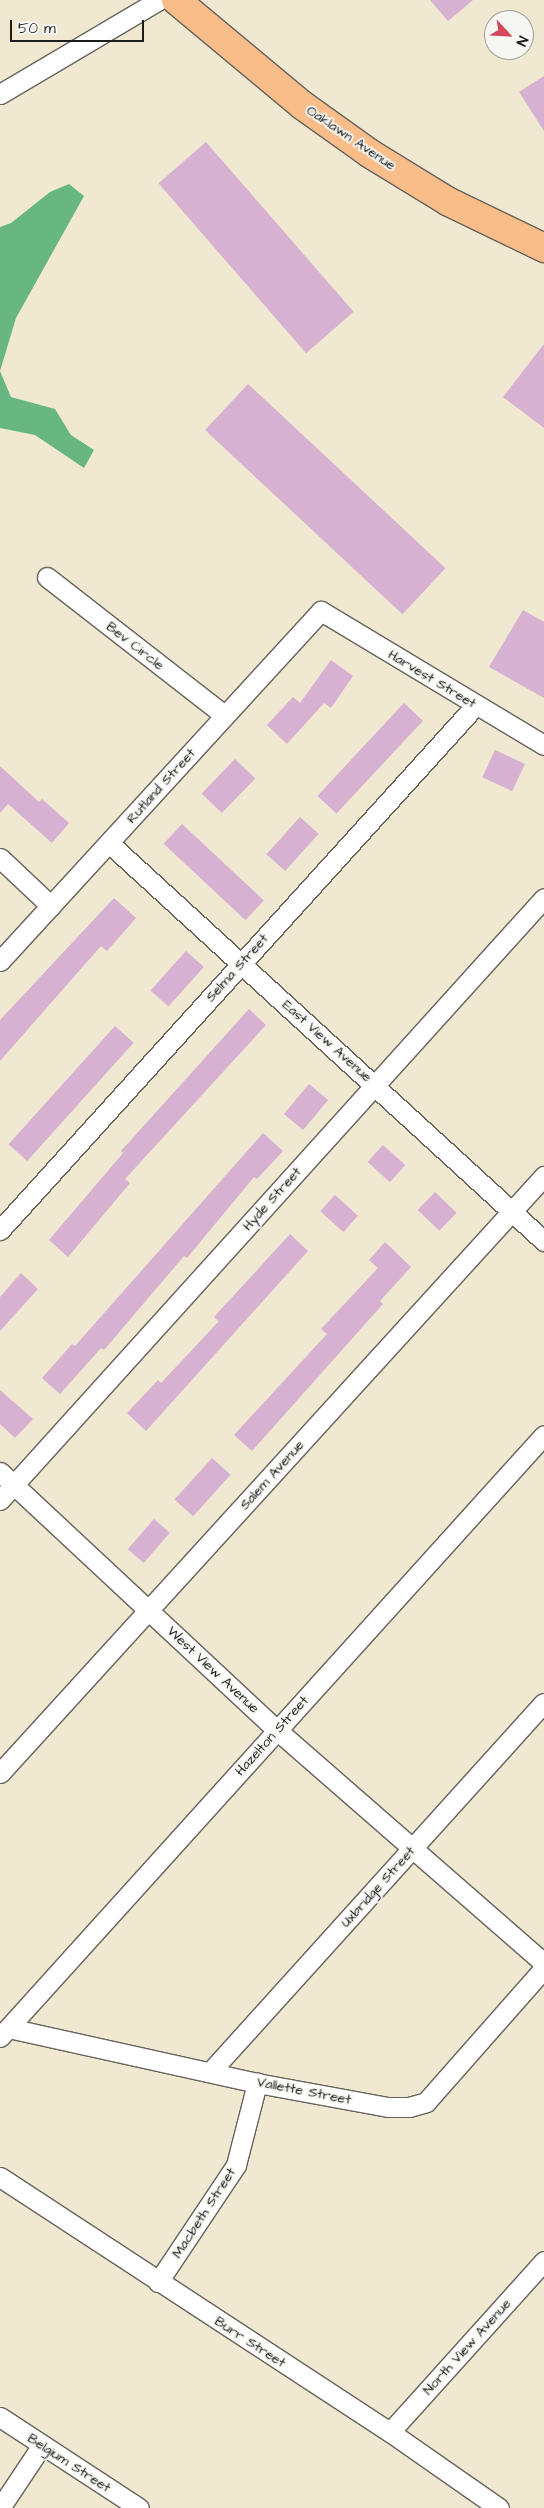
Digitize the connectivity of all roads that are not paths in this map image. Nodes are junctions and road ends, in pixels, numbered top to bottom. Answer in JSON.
{"nodes":[{"id":1,"x":159,"y":0,"type":"edge"},
{"id":2,"x":176,"y":0,"type":"edge"},
{"id":3,"x":0,"y":94,"type":"edge"},
{"id":4,"x":544,"y":248,"type":"edge"},
{"id":5,"x":46,"y":577,"type":"dead end"},
{"id":6,"x":321,"y":611,"type":"joint"},
{"id":7,"x":475,"y":706,"type":"junction"},
{"id":8,"x":224,"y":715,"type":"junction"},
{"id":9,"x":544,"y":745,"type":"edge"},
{"id":10,"x":110,"y":843,"type":"junction"},
{"id":11,"x":0,"y":858,"type":"edge"},
{"id":12,"x":544,"y":898,"type":"edge"},
{"id":13,"x":51,"y":906,"type":"junction"},
{"id":14,"x":0,"y":961,"type":"edge"},
{"id":15,"x":241,"y":964,"type":"junction"},
{"id":16,"x":376,"y":1085,"type":"junction"},
{"id":17,"x":544,"y":1176,"type":"edge"},
{"id":18,"x":512,"y":1211,"type":"junction"},
{"id":19,"x":0,"y":1230,"type":"edge"},
{"id":20,"x":544,"y":1241,"type":"edge"},
{"id":21,"x":544,"y":1434,"type":"edge"},
{"id":22,"x":0,"y":1472,"type":"edge"},
{"id":23,"x":14,"y":1484,"type":"junction"},
{"id":24,"x":0,"y":1500,"type":"edge"},
{"id":25,"x":149,"y":1610,"type":"junction"},
{"id":26,"x":544,"y":1703,"type":"edge"},
{"id":27,"x":278,"y":1730,"type":"junction"},
{"id":28,"x":0,"y":1773,"type":"edge"},
{"id":29,"x":412,"y":1850,"type":"junction"},
{"id":30,"x":544,"y":1963,"type":"edge"},
{"id":31,"x":544,"y":1968,"type":"edge"},
{"id":32,"x":4,"y":2032,"type":"edge"},
{"id":33,"x":211,"y":2072,"type":"junction"},
{"id":34,"x":257,"y":2083,"type":"junction"},
{"id":35,"x":0,"y":2177,"type":"edge"},
{"id":36,"x":544,"y":2261,"type":"edge"},
{"id":37,"x":158,"y":2282,"type":"junction"},
{"id":38,"x":0,"y":2417,"type":"edge"},
{"id":39,"x":390,"y":2432,"type":"junction"},
{"id":40,"x":42,"y":2445,"type":"junction"},
{"id":41,"x":0,"y":2508,"type":"edge"},
{"id":42,"x":139,"y":2508,"type":"edge"},
{"id":43,"x":499,"y":2508,"type":"edge"}],
"edges":[{"from":1,"to":3,"type":"street"},
{"from":2,"to":4,"type":"main road","name":"Oaklawn Avenue"},
{"from":5,"to":8,"type":"street","name":"Bev Circle"},
{"from":6,"to":7,"type":"street","name":"Harvest Street"},
{"from":6,"to":8,"type":"street","name":"Rutland Street"},
{"from":7,"to":9,"type":"street","name":"Harvest Street"},
{"from":7,"to":15,"type":"street","name":"Selma Street"},
{"from":8,"to":10,"type":"street","name":"Rutland Street"},
{"from":10,"to":13,"type":"street","name":"Rutland Street"},
{"from":10,"to":15,"type":"street","name":"East View Avenue"},
{"from":11,"to":13,"type":"street"},
{"from":12,"to":16,"type":"street","name":"Hyde Street"},
{"from":13,"to":14,"type":"street","name":"Rutland Street"},
{"from":15,"to":16,"type":"street","name":"East View Avenue"},
{"from":15,"to":19,"type":"street","name":"Selma Street"},
{"from":16,"to":18,"type":"street","name":"East View Avenue"},
{"from":16,"to":23,"type":"street","name":"Hyde Street"},
{"from":17,"to":18,"type":"street","name":"Salem Avenue"},
{"from":18,"to":20,"type":"street","name":"East View Avenue"},
{"from":18,"to":25,"type":"street","name":"Salem Avenue"},
{"from":21,"to":27,"type":"street","name":"Hazelton Street"},
{"from":22,"to":23,"type":"street","name":"West View Avenue"},
{"from":23,"to":24,"type":"street","name":"Hyde Street"},
{"from":23,"to":25,"type":"street","name":"West View Avenue"},
{"from":25,"to":27,"type":"street","name":"West View Avenue"},
{"from":25,"to":28,"type":"street","name":"Salem Avenue"},
{"from":26,"to":29,"type":"street","name":"Uxbridge Street"},
{"from":27,"to":29,"type":"street","name":"West View Avenue"},
{"from":27,"to":32,"type":"street","name":"Hazelton Street"},
{"from":29,"to":30,"type":"street","name":"West View Avenue"},
{"from":29,"to":33,"type":"street","name":"Uxbridge Street"},
{"from":31,"to":34,"type":"street","name":"Vallette Street"},
{"from":32,"to":33,"type":"street","name":"Vallette Street"},
{"from":33,"to":34,"type":"street","name":"Vallette Street"},
{"from":34,"to":37,"type":"street","name":"Macbeth Street"},
{"from":35,"to":37,"type":"street","name":"Burr Street"},
{"from":36,"to":39,"type":"street","name":"North View Avenue"},
{"from":37,"to":39,"type":"street","name":"Burr Street"},
{"from":38,"to":40,"type":"street","name":"Belgium Street"},
{"from":39,"to":43,"type":"street","name":"Burr Street"},
{"from":40,"to":41,"type":"street"},
{"from":40,"to":42,"type":"street","name":"Belgium Street"}]}
